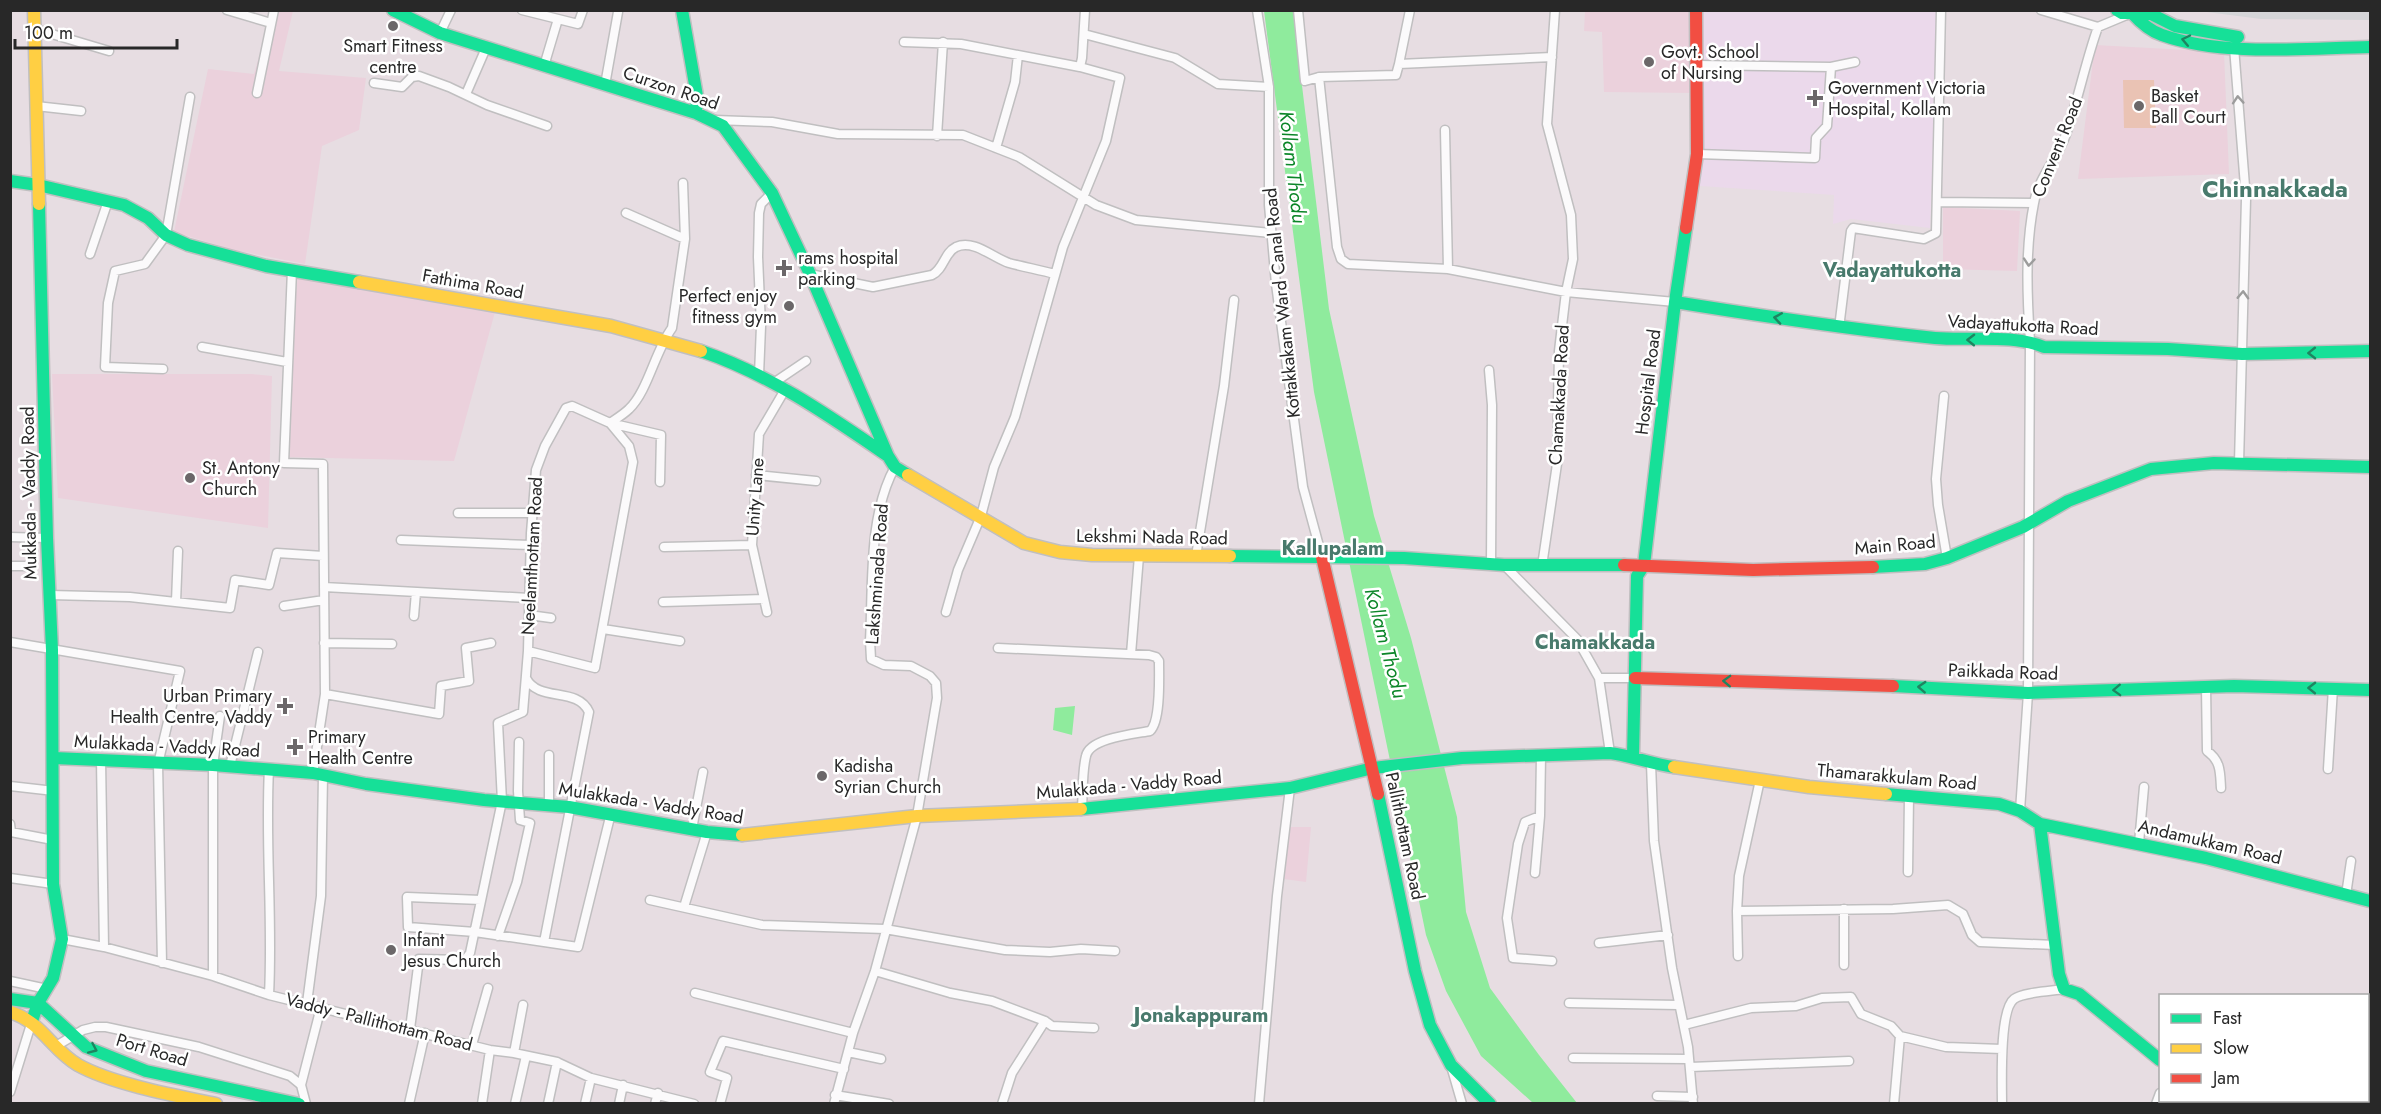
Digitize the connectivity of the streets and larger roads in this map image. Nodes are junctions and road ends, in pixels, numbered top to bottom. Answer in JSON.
{"nodes":[{"id":1,"x":34,"y":10,"type":"edge"},
{"id":2,"x":227,"y":10,"type":"edge"},
{"id":3,"x":274,"y":10,"type":"edge"},
{"id":4,"x":393,"y":10,"type":"edge"},
{"id":5,"x":451,"y":10,"type":"edge"},
{"id":6,"x":522,"y":10,"type":"edge"},
{"id":7,"x":583,"y":10,"type":"edge"},
{"id":8,"x":682,"y":10,"type":"edge"},
{"id":9,"x":1084,"y":10,"type":"edge"},
{"id":10,"x":1257,"y":10,"type":"edge"},
{"id":11,"x":1298,"y":10,"type":"edge"},
{"id":12,"x":1410,"y":10,"type":"edge"},
{"id":13,"x":1555,"y":10,"type":"edge"},
{"id":14,"x":1696,"y":10,"type":"edge"},
{"id":15,"x":1941,"y":10,"type":"edge"},
{"id":16,"x":2041,"y":10,"type":"edge"},
{"id":17,"x":2117,"y":10,"type":"edge"},
{"id":18,"x":618,"y":12,"type":"edge"},
{"id":19,"x":2132,"y":12,"type":"edge"},
{"id":20,"x":544,"y":13,"type":"edge"},
{"id":21,"x":558,"y":19,"type":"junction"},
{"id":22,"x":272,"y":23,"type":"junction"},
{"id":23,"x":2098,"y":27,"type":"junction"},
{"id":24,"x":35,"y":29,"type":"junction"},
{"id":25,"x":440,"y":33,"type":"junction"},
{"id":26,"x":1084,"y":34,"type":"junction"},
{"id":27,"x":2370,"y":38,"type":"edge"},
{"id":28,"x":904,"y":42,"type":"dead end"},
{"id":29,"x":943,"y":42,"type":"junction"},
{"id":30,"x":2234,"y":47,"type":"junction"},
{"id":31,"x":2370,"y":47,"type":"edge"},
{"id":32,"x":486,"y":48,"type":"junction"},
{"id":33,"x":109,"y":51,"type":"dead end"},
{"id":34,"x":1018,"y":55,"type":"junction"},
{"id":35,"x":1552,"y":57,"type":"junction"},
{"id":36,"x":1855,"y":62,"type":"dead end"},
{"id":37,"x":1399,"y":64,"type":"junction"},
{"id":38,"x":1698,"y":65,"type":"junction"},
{"id":39,"x":544,"y":66,"type":"junction"},
{"id":40,"x":1831,"y":67,"type":"junction"},
{"id":41,"x":1080,"y":68,"type":"junction"},
{"id":42,"x":1319,"y":77,"type":"junction"},
{"id":43,"x":374,"y":83,"type":"dead end"},
{"id":44,"x":605,"y":85,"type":"junction"},
{"id":45,"x":1269,"y":87,"type":"junction"},
{"id":46,"x":257,"y":93,"type":"dead end"},
{"id":47,"x":466,"y":94,"type":"junction"},
{"id":48,"x":190,"y":97,"type":"dead end"},
{"id":49,"x":36,"y":106,"type":"junction"},
{"id":50,"x":81,"y":111,"type":"dead end"},
{"id":51,"x":696,"y":113,"type":"junction"},
{"id":52,"x":715,"y":120,"type":"junction"},
{"id":53,"x":547,"y":126,"type":"dead end"},
{"id":54,"x":1445,"y":130,"type":"dead end"},
{"id":55,"x":937,"y":136,"type":"junction"},
{"id":56,"x":996,"y":148,"type":"junction"},
{"id":57,"x":1697,"y":154,"type":"junction"},
{"id":58,"x":10,"y":181,"type":"edge"},
{"id":59,"x":683,"y":183,"type":"dead end"},
{"id":60,"x":39,"y":185,"type":"junction"},
{"id":61,"x":772,"y":193,"type":"junction"},
{"id":62,"x":1083,"y":196,"type":"junction"},
{"id":63,"x":108,"y":201,"type":"junction"},
{"id":64,"x":1938,"y":201,"type":"junction"},
{"id":65,"x":2034,"y":203,"type":"junction"},
{"id":66,"x":626,"y":213,"type":"dead end"},
{"id":67,"x":1271,"y":233,"type":"junction"},
{"id":68,"x":166,"y":235,"type":"junction"},
{"id":69,"x":685,"y":239,"type":"junction"},
{"id":70,"x":90,"y":254,"type":"dead end"},
{"id":71,"x":1448,"y":269,"type":"junction"},
{"id":72,"x":292,"y":270,"type":"junction"},
{"id":73,"x":810,"y":274,"type":"junction"},
{"id":74,"x":1055,"y":274,"type":"junction"},
{"id":75,"x":1566,"y":292,"type":"junction"},
{"id":76,"x":1234,"y":300,"type":"dead end"},
{"id":77,"x":1675,"y":302,"type":"junction"},
{"id":78,"x":1839,"y":328,"type":"junction"},
{"id":79,"x":663,"y":339,"type":"junction"},
{"id":80,"x":2030,"y":341,"type":"junction"},
{"id":81,"x":202,"y":347,"type":"dead end"},
{"id":82,"x":2370,"y":351,"type":"edge"},
{"id":83,"x":2242,"y":354,"type":"junction"},
{"id":84,"x":806,"y":361,"type":"dead end"},
{"id":85,"x":287,"y":362,"type":"junction"},
{"id":86,"x":163,"y":369,"type":"dead end"},
{"id":87,"x":1489,"y":370,"type":"dead end"},
{"id":88,"x":759,"y":375,"type":"junction"},
{"id":89,"x":780,"y":385,"type":"junction"},
{"id":90,"x":1944,"y":396,"type":"dead end"},
{"id":91,"x":610,"y":423,"type":"junction"},
{"id":92,"x":888,"y":456,"type":"junction"},
{"id":93,"x":2239,"y":463,"type":"junction"},
{"id":94,"x":895,"y":467,"type":"junction"},
{"id":95,"x":2370,"y":467,"type":"edge"},
{"id":96,"x":756,"y":475,"type":"junction"},
{"id":97,"x":816,"y":481,"type":"dead end"},
{"id":98,"x":660,"y":482,"type":"dead end"},
{"id":99,"x":458,"y":513,"type":"dead end"},
{"id":100,"x":532,"y":513,"type":"junction"},
{"id":101,"x":981,"y":516,"type":"junction"},
{"id":102,"x":2029,"y":523,"type":"junction"},
{"id":103,"x":10,"y":537,"type":"edge"},
{"id":104,"x":47,"y":538,"type":"junction"},
{"id":105,"x":401,"y":540,"type":"dead end"},
{"id":106,"x":530,"y":545,"type":"junction"},
{"id":107,"x":752,"y":545,"type":"junction"},
{"id":108,"x":664,"y":547,"type":"dead end"},
{"id":109,"x":178,"y":551,"type":"dead end"},
{"id":110,"x":323,"y":556,"type":"junction"},
{"id":111,"x":1139,"y":556,"type":"junction"},
{"id":112,"x":1196,"y":556,"type":"junction"},
{"id":113,"x":1322,"y":557,"type":"junction"},
{"id":114,"x":1404,"y":558,"type":"joint"},
{"id":115,"x":1947,"y":558,"type":"junction"},
{"id":116,"x":1491,"y":564,"type":"junction"},
{"id":117,"x":1504,"y":565,"type":"junction"},
{"id":118,"x":10,"y":566,"type":"edge"},
{"id":119,"x":25,"y":566,"type":"dead end"},
{"id":120,"x":1542,"y":566,"type":"junction"},
{"id":121,"x":1644,"y":566,"type":"junction"},
{"id":122,"x":324,"y":587,"type":"junction"},
{"id":123,"x":416,"y":592,"type":"junction"},
{"id":124,"x":50,"y":595,"type":"junction"},
{"id":125,"x":529,"y":598,"type":"junction"},
{"id":126,"x":764,"y":599,"type":"junction"},
{"id":127,"x":324,"y":600,"type":"junction"},
{"id":128,"x":176,"y":602,"type":"junction"},
{"id":129,"x":663,"y":602,"type":"dead end"},
{"id":130,"x":284,"y":606,"type":"dead end"},
{"id":131,"x":767,"y":612,"type":"dead end"},
{"id":132,"x":946,"y":612,"type":"dead end"},
{"id":133,"x":529,"y":615,"type":"junction"},
{"id":134,"x":414,"y":616,"type":"dead end"},
{"id":135,"x":551,"y":618,"type":"dead end"},
{"id":136,"x":603,"y":629,"type":"junction"},
{"id":137,"x":680,"y":641,"type":"dead end"},
{"id":138,"x":10,"y":642,"type":"edge"},
{"id":139,"x":324,"y":643,"type":"junction"},
{"id":140,"x":491,"y":643,"type":"dead end"},
{"id":141,"x":392,"y":644,"type":"dead end"},
{"id":142,"x":998,"y":648,"type":"dead end"},
{"id":143,"x":52,"y":650,"type":"junction"},
{"id":144,"x":528,"y":651,"type":"junction"},
{"id":145,"x":258,"y":652,"type":"dead end"},
{"id":146,"x":1131,"y":654,"type":"junction"},
{"id":147,"x":526,"y":678,"type":"junction"},
{"id":148,"x":1599,"y":678,"type":"junction"},
{"id":149,"x":1635,"y":678,"type":"junction"},
{"id":150,"x":2206,"y":687,"type":"junction"},
{"id":151,"x":2333,"y":688,"type":"junction"},
{"id":152,"x":2370,"y":690,"type":"edge"},
{"id":153,"x":2028,"y":693,"type":"junction"},
{"id":154,"x":325,"y":694,"type":"junction"},
{"id":155,"x":220,"y":716,"type":"dead end"},
{"id":156,"x":519,"y":742,"type":"dead end"},
{"id":157,"x":1610,"y":753,"type":"junction"},
{"id":158,"x":549,"y":754,"type":"dead end"},
{"id":159,"x":1541,"y":756,"type":"junction"},
{"id":160,"x":1633,"y":756,"type":"junction"},
{"id":161,"x":54,"y":758,"type":"junction"},
{"id":162,"x":101,"y":760,"type":"junction"},
{"id":163,"x":158,"y":764,"type":"junction"},
{"id":164,"x":1651,"y":764,"type":"junction"},
{"id":165,"x":213,"y":765,"type":"junction"},
{"id":166,"x":230,"y":766,"type":"junction"},
{"id":167,"x":1378,"y":767,"type":"junction"},
{"id":168,"x":269,"y":769,"type":"junction"},
{"id":169,"x":2328,"y":769,"type":"dead end"},
{"id":170,"x":703,"y":772,"type":"dead end"},
{"id":171,"x":318,"y":774,"type":"junction"},
{"id":172,"x":1760,"y":780,"type":"junction"},
{"id":173,"x":10,"y":786,"type":"edge"},
{"id":174,"x":1290,"y":788,"type":"junction"},
{"id":175,"x":2144,"y":788,"type":"dead end"},
{"id":176,"x":2221,"y":788,"type":"dead end"},
{"id":177,"x":54,"y":790,"type":"junction"},
{"id":178,"x":1908,"y":796,"type":"junction"},
{"id":179,"x":502,"y":801,"type":"junction"},
{"id":180,"x":519,"y":802,"type":"junction"},
{"id":181,"x":549,"y":805,"type":"junction"},
{"id":182,"x":569,"y":807,"type":"junction"},
{"id":183,"x":1082,"y":809,"type":"junction"},
{"id":184,"x":2020,"y":811,"type":"junction"},
{"id":185,"x":611,"y":813,"type":"junction"},
{"id":186,"x":917,"y":816,"type":"junction"},
{"id":187,"x":1540,"y":816,"type":"junction"},
{"id":188,"x":10,"y":824,"type":"edge"},
{"id":189,"x":2040,"y":824,"type":"junction"},
{"id":190,"x":692,"y":829,"type":"junction"},
{"id":191,"x":706,"y":832,"type":"junction"},
{"id":192,"x":53,"y":840,"type":"junction"},
{"id":193,"x":2139,"y":843,"type":"junction"},
{"id":194,"x":2351,"y":861,"type":"dead end"},
{"id":195,"x":1908,"y":872,"type":"dead end"},
{"id":196,"x":1535,"y":873,"type":"dead end"},
{"id":197,"x":10,"y":878,"type":"edge"},
{"id":198,"x":53,"y":884,"type":"junction"},
{"id":199,"x":2346,"y":894,"type":"junction"},
{"id":200,"x":481,"y":900,"type":"junction"},
{"id":201,"x":650,"y":900,"type":"dead end"},
{"id":202,"x":2370,"y":901,"type":"edge"},
{"id":203,"x":684,"y":907,"type":"junction"},
{"id":204,"x":1844,"y":909,"type":"junction"},
{"id":205,"x":1737,"y":911,"type":"junction"},
{"id":206,"x":885,"y":929,"type":"junction"},
{"id":207,"x":474,"y":932,"type":"junction"},
{"id":208,"x":1668,"y":935,"type":"junction"},
{"id":209,"x":498,"y":936,"type":"junction"},
{"id":210,"x":62,"y":939,"type":"junction"},
{"id":211,"x":544,"y":942,"type":"junction"},
{"id":212,"x":1599,"y":944,"type":"dead end"},
{"id":213,"x":2055,"y":945,"type":"junction"},
{"id":214,"x":104,"y":947,"type":"junction"},
{"id":215,"x":1115,"y":951,"type":"dead end"},
{"id":216,"x":1738,"y":956,"type":"dead end"},
{"id":217,"x":1552,"y":962,"type":"dead end"},
{"id":218,"x":162,"y":963,"type":"junction"},
{"id":219,"x":1844,"y":965,"type":"dead end"},
{"id":220,"x":874,"y":971,"type":"junction"},
{"id":221,"x":213,"y":976,"type":"junction"},
{"id":222,"x":10,"y":981,"type":"edge"},
{"id":223,"x":488,"y":988,"type":"dead end"},
{"id":224,"x":47,"y":989,"type":"junction"},
{"id":225,"x":2064,"y":989,"type":"junction"},
{"id":226,"x":695,"y":993,"type":"dead end"},
{"id":227,"x":269,"y":994,"type":"junction"},
{"id":228,"x":10,"y":999,"type":"edge"},
{"id":229,"x":38,"y":1003,"type":"junction"},
{"id":230,"x":306,"y":1003,"type":"junction"},
{"id":231,"x":1569,"y":1003,"type":"dead end"},
{"id":232,"x":523,"y":1005,"type":"dead end"},
{"id":233,"x":1678,"y":1005,"type":"junction"},
{"id":234,"x":321,"y":1007,"type":"junction"},
{"id":235,"x":10,"y":1012,"type":"edge"},
{"id":236,"x":32,"y":1021,"type":"junction"},
{"id":237,"x":1045,"y":1021,"type":"junction"},
{"id":238,"x":1684,"y":1026,"type":"junction"},
{"id":239,"x":1094,"y":1028,"type":"dead end"},
{"id":240,"x":410,"y":1029,"type":"junction"},
{"id":241,"x":854,"y":1032,"type":"junction"},
{"id":242,"x":425,"y":1033,"type":"junction"},
{"id":243,"x":71,"y":1035,"type":"junction"},
{"id":244,"x":1900,"y":1036,"type":"junction"},
{"id":245,"x":56,"y":1046,"type":"junction"},
{"id":246,"x":472,"y":1046,"type":"junction"},
{"id":247,"x":2002,"y":1048,"type":"junction"},
{"id":248,"x":490,"y":1050,"type":"junction"},
{"id":249,"x":848,"y":1052,"type":"junction"},
{"id":250,"x":514,"y":1053,"type":"junction"},
{"id":251,"x":526,"y":1056,"type":"junction"},
{"id":252,"x":1572,"y":1058,"type":"dead end"},
{"id":253,"x":881,"y":1059,"type":"dead end"},
{"id":254,"x":2159,"y":1059,"type":"edge"},
{"id":255,"x":1849,"y":1061,"type":"dead end"},
{"id":256,"x":557,"y":1062,"type":"junction"},
{"id":257,"x":1689,"y":1063,"type":"junction"},
{"id":258,"x":1451,"y":1065,"type":"junction"},
{"id":259,"x":844,"y":1069,"type":"junction"},
{"id":260,"x":591,"y":1078,"type":"junction"},
{"id":261,"x":301,"y":1085,"type":"junction"},
{"id":262,"x":623,"y":1085,"type":"junction"},
{"id":263,"x":10,"y":1092,"type":"edge"},
{"id":264,"x":658,"y":1094,"type":"junction"},
{"id":265,"x":1657,"y":1096,"type":"dead end"},
{"id":266,"x":834,"y":1099,"type":"edge"},
{"id":267,"x":1693,"y":1100,"type":"edge"},
{"id":268,"x":2234,"y":1102,"type":"edge"},
{"id":269,"x":690,"y":1103,"type":"edge"},
{"id":270,"x":216,"y":1104,"type":"edge"},
{"id":271,"x":299,"y":1104,"type":"edge"},
{"id":272,"x":306,"y":1104,"type":"edge"},
{"id":273,"x":409,"y":1104,"type":"edge"},
{"id":274,"x":482,"y":1104,"type":"edge"},
{"id":275,"x":514,"y":1104,"type":"edge"},
{"id":276,"x":548,"y":1104,"type":"edge"},
{"id":277,"x":585,"y":1104,"type":"edge"},
{"id":278,"x":619,"y":1104,"type":"edge"},
{"id":279,"x":655,"y":1104,"type":"edge"},
{"id":280,"x":720,"y":1104,"type":"edge"},
{"id":281,"x":889,"y":1104,"type":"edge"},
{"id":282,"x":1002,"y":1104,"type":"edge"},
{"id":283,"x":1259,"y":1104,"type":"edge"},
{"id":284,"x":1462,"y":1104,"type":"edge"},
{"id":285,"x":1490,"y":1104,"type":"edge"},
{"id":286,"x":1894,"y":1104,"type":"edge"},
{"id":287,"x":2002,"y":1104,"type":"edge"},
{"id":288,"x":2243,"y":1104,"type":"edge"}],
"edges":[{"from":1,"to":24,"type":"street","name":"Mukkada - Vaddy Road"},
{"from":2,"to":22,"type":"street"},
{"from":3,"to":22,"type":"street"},
{"from":4,"to":25,"type":"street","name":"Curzon Road"},
{"from":5,"to":25,"type":"street"},
{"from":6,"to":20,"type":"street"},
{"from":7,"to":21,"type":"street"},
{"from":8,"to":51,"type":"street"},
{"from":9,"to":26,"type":"street"},
{"from":10,"to":45,"type":"street","name":"Kottakkakam Ward Canal Road"},
{"from":11,"to":42,"type":"street"},
{"from":12,"to":37,"type":"street"},
{"from":13,"to":35,"type":"street","name":"Chamakkada Road"},
{"from":14,"to":38,"type":"street","name":"Hospital Road"},
{"from":15,"to":64,"type":"street"},
{"from":16,"to":23,"type":"street"},
{"from":17,"to":19,"type":"street"},
{"from":18,"to":44,"type":"street"},
{"from":19,"to":23,"type":"street"},
{"from":19,"to":27,"type":"street"},
{"from":30,"to":19,"type":"street","one_way":true},
{"from":20,"to":21,"type":"street"},
{"from":21,"to":39,"type":"street"},
{"from":22,"to":46,"type":"street"},
{"from":23,"to":65,"type":"street","name":"Convent Road"},
{"from":24,"to":33,"type":"street"},
{"from":24,"to":49,"type":"street","name":"Mukkada - Vaddy Road"},
{"from":25,"to":32,"type":"street","name":"Curzon Road"},
{"from":26,"to":41,"type":"street"},
{"from":26,"to":45,"type":"street"},
{"from":28,"to":29,"type":"street"},
{"from":29,"to":34,"type":"street"},
{"from":29,"to":55,"type":"street"},
{"from":30,"to":31,"type":"street"},
{"from":83,"to":30,"type":"street","one_way":true},
{"from":32,"to":39,"type":"street","name":"Curzon Road"},
{"from":32,"to":47,"type":"street"},
{"from":34,"to":41,"type":"street"},
{"from":34,"to":56,"type":"street"},
{"from":35,"to":37,"type":"street"},
{"from":35,"to":75,"type":"street","name":"Chamakkada Road"},
{"from":36,"to":40,"type":"street"},
{"from":37,"to":42,"type":"street"},
{"from":38,"to":40,"type":"street"},
{"from":38,"to":57,"type":"street","name":"Hospital Road"},
{"from":39,"to":44,"type":"street","name":"Curzon Road"},
{"from":40,"to":57,"type":"street"},
{"from":41,"to":62,"type":"street"},
{"from":42,"to":71,"type":"street"},
{"from":43,"to":47,"type":"street"},
{"from":44,"to":51,"type":"street","name":"Curzon Road"},
{"from":45,"to":67,"type":"street","name":"Kottakkakam Ward Canal Road"},
{"from":47,"to":53,"type":"street"},
{"from":48,"to":68,"type":"street"},
{"from":49,"to":50,"type":"street"},
{"from":49,"to":60,"type":"street","name":"Mukkada - Vaddy Road"},
{"from":51,"to":52,"type":"street","name":"Curzon Road"},
{"from":52,"to":55,"type":"street"},
{"from":52,"to":61,"type":"street","name":"Curzon Road"},
{"from":54,"to":71,"type":"street"},
{"from":55,"to":56,"type":"street"},
{"from":56,"to":62,"type":"street"},
{"from":57,"to":77,"type":"street","name":"Hospital Road"},
{"from":58,"to":60,"type":"street","name":"Fathima Road"},
{"from":59,"to":69,"type":"street"},
{"from":60,"to":63,"type":"street","name":"Fathima Road"},
{"from":60,"to":104,"type":"street","name":"Mukkada - Vaddy Road"},
{"from":61,"to":73,"type":"street","name":"Curzon Road"},
{"from":61,"to":88,"type":"street"},
{"from":62,"to":67,"type":"street"},
{"from":62,"to":74,"type":"street"},
{"from":63,"to":68,"type":"street","name":"Fathima Road"},
{"from":63,"to":70,"type":"street"},
{"from":64,"to":65,"type":"street"},
{"from":64,"to":78,"type":"street"},
{"from":65,"to":80,"type":"street","name":"Convent Road","one_way":true},
{"from":66,"to":69,"type":"street"},
{"from":67,"to":113,"type":"street","name":"Kottakkakam Ward Canal Road"},
{"from":68,"to":72,"type":"street","name":"Fathima Road"},
{"from":68,"to":86,"type":"street"},
{"from":69,"to":79,"type":"street"},
{"from":71,"to":75,"type":"street"},
{"from":72,"to":79,"type":"street","name":"Fathima Road"},
{"from":72,"to":85,"type":"street"},
{"from":73,"to":74,"type":"street"},
{"from":73,"to":92,"type":"street","name":"Curzon Road"},
{"from":74,"to":101,"type":"street"},
{"from":75,"to":77,"type":"street"},
{"from":75,"to":120,"type":"street","name":"Chamakkada Road"},
{"from":76,"to":112,"type":"street"},
{"from":78,"to":77,"type":"street","name":"Vadayattukotta Road","one_way":true},
{"from":77,"to":121,"type":"street","name":"Hospital Road"},
{"from":80,"to":78,"type":"street","name":"Vadayattukotta Road","one_way":true},
{"from":79,"to":88,"type":"street","name":"Fathima Road"},
{"from":79,"to":91,"type":"street"},
{"from":80,"to":83,"type":"street","name":"Vadayattukotta Road"},
{"from":80,"to":102,"type":"street","name":"Convent Road"},
{"from":81,"to":85,"type":"street"},
{"from":82,"to":83,"type":"street","name":"Vadayattukotta Road","one_way":true},
{"from":83,"to":93,"type":"street"},
{"from":84,"to":89,"type":"street"},
{"from":85,"to":110,"type":"street"},
{"from":87,"to":116,"type":"street"},
{"from":88,"to":89,"type":"street","name":"Fathima Road"},
{"from":89,"to":92,"type":"street","name":"Fathima Road"},
{"from":89,"to":96,"type":"street","name":"Unity Lane"},
{"from":90,"to":115,"type":"street"},
{"from":91,"to":98,"type":"street"},
{"from":91,"to":100,"type":"street","name":"Neelamthottam Road"},
{"from":91,"to":136,"type":"street"},
{"from":92,"to":94,"type":"street","name":"Lekshmi Nada Road"},
{"from":93,"to":95,"type":"street","name":"Main Road"},
{"from":93,"to":102,"type":"street","name":"Main Road"},
{"from":94,"to":101,"type":"street","name":"Lekshmi Nada Road"},
{"from":94,"to":186,"type":"street","name":"Lakshminada Road"},
{"from":96,"to":97,"type":"street"},
{"from":96,"to":107,"type":"street","name":"Unity Lane"},
{"from":99,"to":100,"type":"street"},
{"from":100,"to":106,"type":"street","name":"Neelamthottam Road"},
{"from":101,"to":111,"type":"street","name":"Lekshmi Nada Road"},
{"from":101,"to":132,"type":"street"},
{"from":102,"to":115,"type":"street","name":"Main Road"},
{"from":102,"to":153,"type":"street","name":"Convent Road"},
{"from":103,"to":104,"type":"street"},
{"from":104,"to":124,"type":"street","name":"Mukkada - Vaddy Road"},
{"from":105,"to":106,"type":"street"},
{"from":106,"to":125,"type":"street","name":"Neelamthottam Road"},
{"from":107,"to":108,"type":"street"},
{"from":107,"to":126,"type":"street","name":"Unity Lane"},
{"from":109,"to":128,"type":"street"},
{"from":110,"to":122,"type":"street"},
{"from":110,"to":128,"type":"street"},
{"from":111,"to":112,"type":"street","name":"Lekshmi Nada Road"},
{"from":111,"to":146,"type":"street"},
{"from":112,"to":113,"type":"street","name":"Lekshmi Nada Road"},
{"from":113,"to":114,"type":"street","name":"Lekshmi Nada Road"},
{"from":113,"to":167,"type":"street","name":"Pallithottam Road"},
{"from":114,"to":116,"type":"street","name":"Main Road"},
{"from":115,"to":121,"type":"street","name":"Main Road"},
{"from":116,"to":117,"type":"street","name":"Main Road"},
{"from":117,"to":120,"type":"street","name":"Main Road"},
{"from":117,"to":148,"type":"street"},
{"from":118,"to":119,"type":"street"},
{"from":120,"to":121,"type":"street","name":"Main Road"},
{"from":121,"to":149,"type":"street","name":"Hospital Road"},
{"from":122,"to":123,"type":"street"},
{"from":122,"to":127,"type":"street"},
{"from":123,"to":125,"type":"street"},
{"from":123,"to":134,"type":"street"},
{"from":124,"to":128,"type":"street"},
{"from":124,"to":143,"type":"street","name":"Mukkada - Vaddy Road"},
{"from":125,"to":133,"type":"street","name":"Neelamthottam Road"},
{"from":126,"to":129,"type":"street"},
{"from":126,"to":131,"type":"street","name":"Unity Lane"},
{"from":127,"to":130,"type":"street"},
{"from":127,"to":139,"type":"street"},
{"from":133,"to":135,"type":"street"},
{"from":133,"to":144,"type":"street","name":"Neelamthottam Road"},
{"from":136,"to":137,"type":"street"},
{"from":136,"to":144,"type":"street"},
{"from":138,"to":143,"type":"street"},
{"from":139,"to":141,"type":"street"},
{"from":139,"to":154,"type":"street"},
{"from":140,"to":154,"type":"street"},
{"from":142,"to":146,"type":"street"},
{"from":143,"to":161,"type":"street","name":"Mukkada - Vaddy Road"},
{"from":143,"to":163,"type":"street"},
{"from":144,"to":147,"type":"street","name":"Neelamthottam Road"},
{"from":145,"to":166,"type":"street"},
{"from":146,"to":183,"type":"street"},
{"from":147,"to":179,"type":"street","name":"Neelamthottam Road"},
{"from":147,"to":182,"type":"street"},
{"from":148,"to":149,"type":"street"},
{"from":148,"to":157,"type":"street"},
{"from":153,"to":149,"type":"street","name":"Paikkada Road","one_way":true},
{"from":149,"to":160,"type":"street","name":"Hospital Road"},
{"from":151,"to":150,"type":"street","name":"Paikkada Road","one_way":true},
{"from":150,"to":153,"type":"street","name":"Paikkada Road","one_way":true},
{"from":150,"to":176,"type":"street"},
{"from":151,"to":152,"type":"street","name":"Paikkada Road"},
{"from":151,"to":169,"type":"street"},
{"from":153,"to":184,"type":"street","name":"Convent Road"},
{"from":154,"to":171,"type":"street"},
{"from":155,"to":165,"type":"street"},
{"from":156,"to":180,"type":"street"},
{"from":157,"to":159,"type":"street","name":"Thamarakkulam Road"},
{"from":157,"to":160,"type":"street","name":"Thamarakkulam Road"},
{"from":158,"to":181,"type":"street"},
{"from":159,"to":167,"type":"street","name":"Thamarakkulam Road"},
{"from":159,"to":187,"type":"street"},
{"from":160,"to":164,"type":"street","name":"Thamarakkulam Road"},
{"from":161,"to":162,"type":"street","name":"Mulakkada - Vaddy Road"},
{"from":161,"to":177,"type":"street","name":"Mukkada - Vaddy Road"},
{"from":162,"to":163,"type":"street","name":"Mulakkada - Vaddy Road"},
{"from":162,"to":214,"type":"street"},
{"from":163,"to":165,"type":"street","name":"Mulakkada - Vaddy Road"},
{"from":163,"to":218,"type":"street"},
{"from":164,"to":172,"type":"street","name":"Thamarakkulam Road"},
{"from":164,"to":208,"type":"street"},
{"from":165,"to":166,"type":"street","name":"Mulakkada - Vaddy Road"},
{"from":165,"to":221,"type":"street"},
{"from":166,"to":168,"type":"street","name":"Mulakkada - Vaddy Road"},
{"from":167,"to":174,"type":"street","name":"Mulakkada - Vaddy Road"},
{"from":167,"to":258,"type":"street","name":"Pallithottam Road"},
{"from":168,"to":171,"type":"street","name":"Mulakkada - Vaddy Road"},
{"from":168,"to":227,"type":"street"},
{"from":170,"to":190,"type":"street"},
{"from":171,"to":179,"type":"street","name":"Mulakkada - Vaddy Road"},
{"from":171,"to":230,"type":"street"},
{"from":172,"to":178,"type":"street","name":"Thamarakkulam Road"},
{"from":172,"to":205,"type":"street"},
{"from":173,"to":177,"type":"street"},
{"from":174,"to":183,"type":"street","name":"Mulakkada - Vaddy Road"},
{"from":174,"to":283,"type":"street"},
{"from":175,"to":193,"type":"street"},
{"from":177,"to":192,"type":"street","name":"Mukkada - Vaddy Road"},
{"from":178,"to":184,"type":"street","name":"Thamarakkulam Road"},
{"from":178,"to":195,"type":"street"},
{"from":179,"to":180,"type":"street","name":"Mulakkada - Vaddy Road"},
{"from":179,"to":200,"type":"street"},
{"from":180,"to":181,"type":"street","name":"Mulakkada - Vaddy Road"},
{"from":180,"to":209,"type":"street"},
{"from":181,"to":182,"type":"street","name":"Mulakkada - Vaddy Road"},
{"from":182,"to":185,"type":"street","name":"Mulakkada - Vaddy Road"},
{"from":182,"to":211,"type":"street"},
{"from":183,"to":186,"type":"street","name":"Mulakkada - Vaddy Road"},
{"from":184,"to":189,"type":"street","name":"Thamarakkulam Road"},
{"from":185,"to":190,"type":"street","name":"Mulakkada - Vaddy Road"},
{"from":185,"to":211,"type":"street"},
{"from":186,"to":191,"type":"street","name":"Mulakkada - Vaddy Road"},
{"from":186,"to":206,"type":"street"},
{"from":187,"to":196,"type":"street"},
{"from":187,"to":217,"type":"street"},
{"from":188,"to":192,"type":"street"},
{"from":189,"to":193,"type":"street","name":"Andamukkam Road"},
{"from":189,"to":213,"type":"street"},
{"from":190,"to":191,"type":"street","name":"Mulakkada - Vaddy Road"},
{"from":191,"to":203,"type":"street"},
{"from":192,"to":198,"type":"street","name":"Mukkada - Vaddy Road"},
{"from":193,"to":199,"type":"street","name":"Andamukkam Road"},
{"from":194,"to":199,"type":"street"},
{"from":197,"to":198,"type":"street"},
{"from":198,"to":210,"type":"street","name":"Mukkada - Vaddy Road"},
{"from":199,"to":202,"type":"street","name":"Andamukkam Road"},
{"from":200,"to":207,"type":"street"},
{"from":200,"to":207,"type":"street"},
{"from":201,"to":203,"type":"street"},
{"from":203,"to":206,"type":"street"},
{"from":204,"to":205,"type":"street"},
{"from":204,"to":213,"type":"street"},
{"from":204,"to":219,"type":"street"},
{"from":205,"to":216,"type":"street"},
{"from":206,"to":215,"type":"street"},
{"from":206,"to":220,"type":"street"},
{"from":207,"to":209,"type":"street"},
{"from":207,"to":240,"type":"street"},
{"from":208,"to":212,"type":"street"},
{"from":208,"to":233,"type":"street"},
{"from":209,"to":211,"type":"street"},
{"from":210,"to":214,"type":"street","name":"Vaddy - Pallithottam Road"},
{"from":210,"to":224,"type":"street"},
{"from":213,"to":225,"type":"street"},
{"from":214,"to":218,"type":"street","name":"Vaddy - Pallithottam Road"},
{"from":218,"to":221,"type":"street","name":"Vaddy - Pallithottam Road"},
{"from":220,"to":237,"type":"street"},
{"from":220,"to":241,"type":"street"},
{"from":221,"to":227,"type":"street","name":"Vaddy - Pallithottam Road"},
{"from":222,"to":224,"type":"street"},
{"from":223,"to":246,"type":"street"},
{"from":224,"to":229,"type":"street"},
{"from":225,"to":247,"type":"street"},
{"from":225,"to":254,"type":"street"},
{"from":226,"to":241,"type":"street"},
{"from":227,"to":230,"type":"street","name":"Vaddy - Pallithottam Road"},
{"from":228,"to":229,"type":"street"},
{"from":229,"to":236,"type":"street"},
{"from":229,"to":243,"type":"street","name":"Port Road"},
{"from":230,"to":234,"type":"street","name":"Vaddy - Pallithottam Road"},
{"from":231,"to":233,"type":"street"},
{"from":232,"to":250,"type":"street"},
{"from":233,"to":238,"type":"street"},
{"from":234,"to":240,"type":"street","name":"Vaddy - Pallithottam Road"},
{"from":234,"to":261,"type":"street"},
{"from":235,"to":236,"type":"street","name":"Port Road"},
{"from":236,"to":245,"type":"street","name":"Port Road"},
{"from":236,"to":263,"type":"street"},
{"from":237,"to":239,"type":"street"},
{"from":237,"to":282,"type":"street"},
{"from":238,"to":244,"type":"street"},
{"from":238,"to":257,"type":"street"},
{"from":240,"to":242,"type":"street","name":"Vaddy - Pallithottam Road"},
{"from":241,"to":249,"type":"street"},
{"from":242,"to":246,"type":"street","name":"Vaddy - Pallithottam Road"},
{"from":242,"to":273,"type":"street"},
{"from":243,"to":245,"type":"street"},
{"from":243,"to":261,"type":"street"},
{"from":243,"to":271,"type":"street","name":"Port Road","one_way":true},
{"from":244,"to":247,"type":"street"},
{"from":244,"to":286,"type":"street"},
{"from":245,"to":270,"type":"street","name":"Port Road"},
{"from":246,"to":248,"type":"street","name":"Vaddy - Pallithottam Road"},
{"from":247,"to":287,"type":"street"},
{"from":248,"to":250,"type":"street","name":"Vaddy - Pallithottam Road"},
{"from":248,"to":274,"type":"street"},
{"from":249,"to":253,"type":"street"},
{"from":249,"to":259,"type":"street"},
{"from":250,"to":251,"type":"street","name":"Vaddy - Pallithottam Road"},
{"from":251,"to":256,"type":"street","name":"Vaddy - Pallithottam Road"},
{"from":251,"to":275,"type":"street"},
{"from":252,"to":257,"type":"street"},
{"from":255,"to":257,"type":"street"},
{"from":256,"to":260,"type":"street","name":"Vaddy - Pallithottam Road"},
{"from":256,"to":276,"type":"street"},
{"from":257,"to":267,"type":"street"},
{"from":258,"to":284,"type":"street"},
{"from":258,"to":285,"type":"street","name":"Pallithottam Road"},
{"from":259,"to":266,"type":"street"},
{"from":259,"to":280,"type":"street"},
{"from":260,"to":262,"type":"street","name":"Vaddy - Pallithottam Road"},
{"from":260,"to":277,"type":"street"},
{"from":261,"to":272,"type":"street"},
{"from":262,"to":264,"type":"street","name":"Vaddy - Pallithottam Road"},
{"from":262,"to":278,"type":"street"},
{"from":264,"to":269,"type":"street","name":"Vaddy - Pallithottam Road"},
{"from":264,"to":279,"type":"street"},
{"from":265,"to":267,"type":"street"},
{"from":266,"to":281,"type":"street"},
{"from":268,"to":288,"type":"street"}]}
